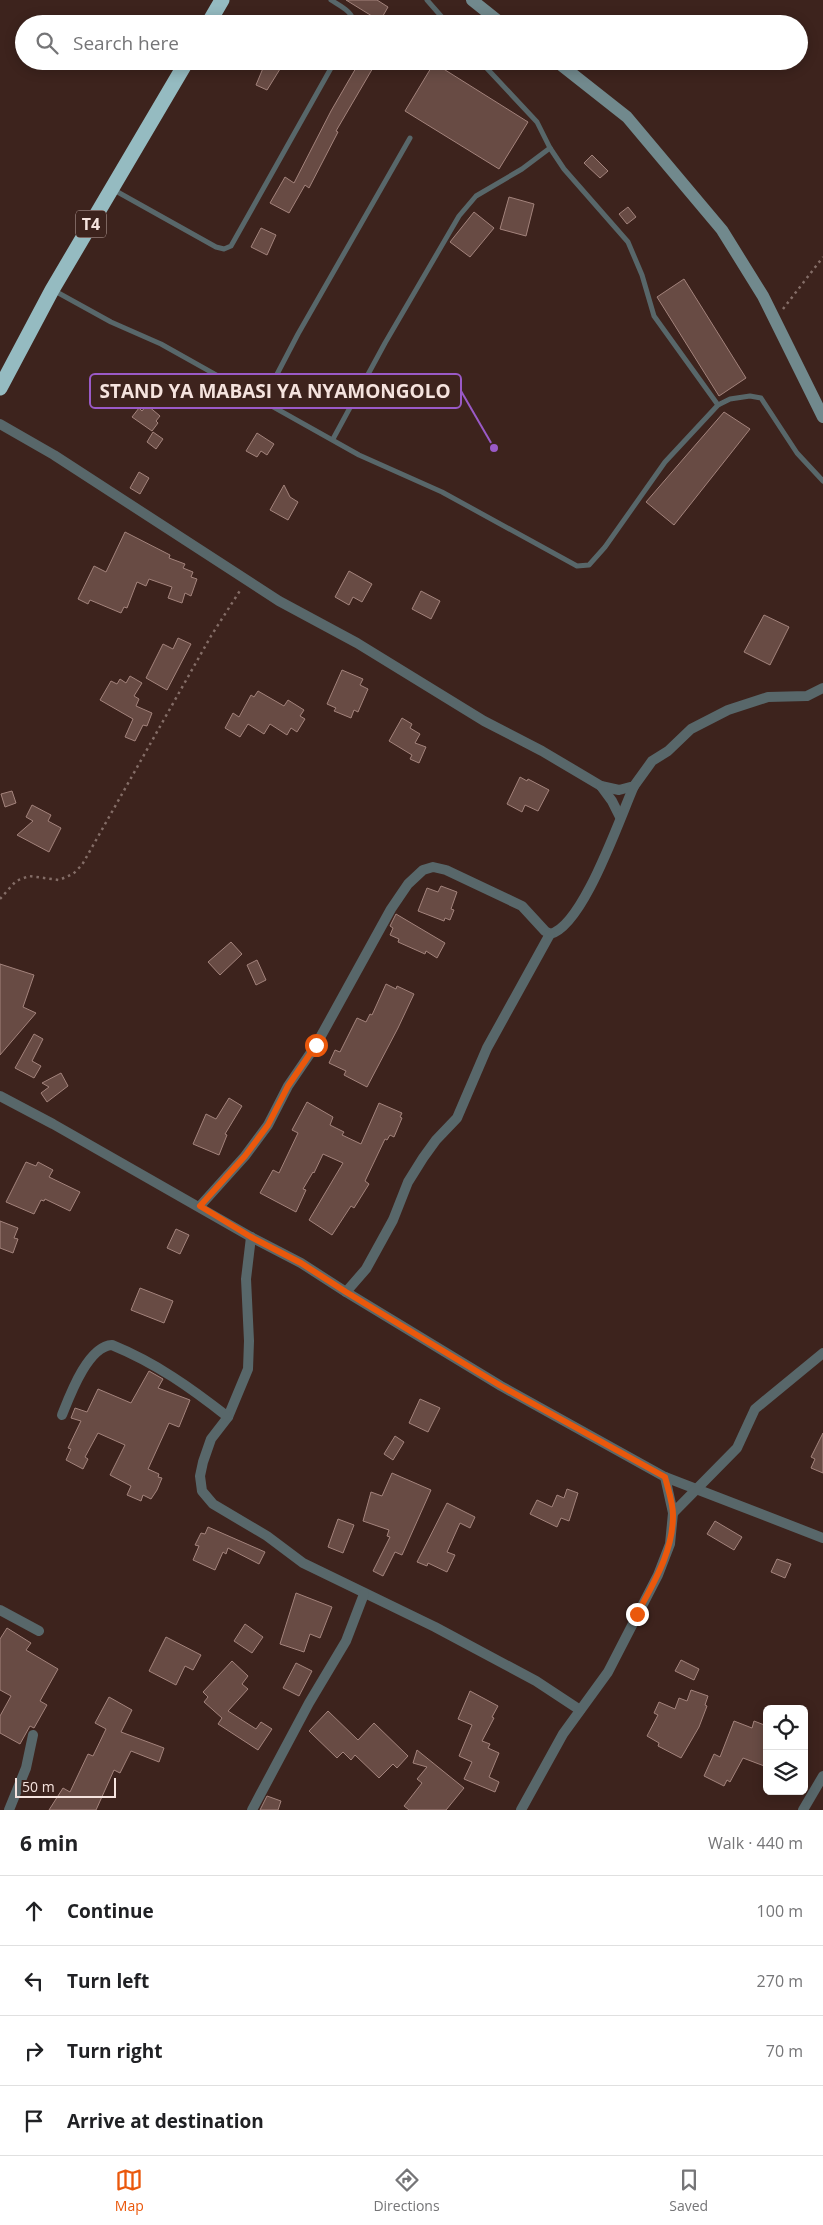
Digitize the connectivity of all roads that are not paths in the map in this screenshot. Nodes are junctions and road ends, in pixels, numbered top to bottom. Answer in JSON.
{"nodes":[{"id":1,"x":222,"y":0,"type":"edge"},
{"id":2,"x":331,"y":0,"type":"edge"},
{"id":3,"x":427,"y":0,"type":"edge"},
{"id":4,"x":472,"y":0,"type":"edge"},
{"id":5,"x":213,"y":15,"type":"edge"},
{"id":6,"x":351,"y":15,"type":"edge"},
{"id":7,"x":440,"y":15,"type":"edge"},
{"id":8,"x":491,"y":15,"type":"edge"},
{"id":9,"x":182,"y":70,"type":"edge"},
{"id":10,"x":330,"y":70,"type":"edge"},
{"id":11,"x":488,"y":70,"type":"edge"},
{"id":12,"x":568,"y":70,"type":"edge"},
{"id":13,"x":410,"y":138,"type":"dead end"},
{"id":14,"x":550,"y":148,"type":"junction"},
{"id":15,"x":112,"y":189,"type":"junction"},
{"id":16,"x":52,"y":290,"type":"junction"},
{"id":17,"x":0,"y":388,"type":"edge"},
{"id":18,"x":263,"y":401,"type":"junction"},
{"id":19,"x":718,"y":405,"type":"junction"},
{"id":20,"x":823,"y":417,"type":"edge"},
{"id":21,"x":0,"y":424,"type":"edge"},
{"id":22,"x":333,"y":439,"type":"junction"},
{"id":23,"x":823,"y":481,"type":"edge"},
{"id":24,"x":823,"y":688,"type":"edge"},
{"id":25,"x":601,"y":786,"type":"junction"},
{"id":26,"x":634,"y":786,"type":"junction"},
{"id":27,"x":620,"y":817,"type":"junction"},
{"id":28,"x":550,"y":934,"type":"junction"},
{"id":29,"x":0,"y":1096,"type":"edge"},
{"id":30,"x":200,"y":1206,"type":"junction"},
{"id":31,"x":251,"y":1237,"type":"junction"},
{"id":32,"x":346,"y":1292,"type":"junction"},
{"id":33,"x":823,"y":1353,"type":"edge"},
{"id":34,"x":62,"y":1415,"type":"dead end"},
{"id":35,"x":228,"y":1417,"type":"junction"},
{"id":36,"x":665,"y":1477,"type":"junction"},
{"id":37,"x":698,"y":1488,"type":"junction"},
{"id":38,"x":673,"y":1513,"type":"junction"},
{"id":39,"x":823,"y":1538,"type":"edge"},
{"id":40,"x":364,"y":1594,"type":"junction"},
{"id":41,"x":0,"y":1610,"type":"edge"},
{"id":42,"x":39,"y":1631,"type":"dead end"},
{"id":43,"x":580,"y":1710,"type":"junction"},
{"id":44,"x":33,"y":1735,"type":"dead end"},
{"id":45,"x":823,"y":1776,"type":"edge"},
{"id":46,"x":9,"y":1810,"type":"edge"},
{"id":47,"x":252,"y":1810,"type":"edge"},
{"id":48,"x":521,"y":1810,"type":"edge"},
{"id":49,"x":802,"y":1810,"type":"edge"}],
"edges":[{"from":1,"to":5,"type":"highway"},
{"from":2,"to":6,"type":"lane"},
{"from":3,"to":7,"type":"lane"},
{"from":4,"to":8,"type":"main road"},
{"from":9,"to":15,"type":"highway","number":"T4"},
{"from":10,"to":15,"type":"lane"},
{"from":11,"to":14,"type":"lane"},
{"from":12,"to":20,"type":"main road"},
{"from":13,"to":18,"type":"lane"},
{"from":14,"to":19,"type":"lane"},
{"from":14,"to":22,"type":"lane"},
{"from":15,"to":16,"type":"highway","number":"T4"},
{"from":16,"to":17,"type":"highway","number":"T4"},
{"from":16,"to":18,"type":"lane"},
{"from":18,"to":22,"type":"lane"},
{"from":19,"to":22,"type":"lane"},
{"from":19,"to":23,"type":"lane"},
{"from":21,"to":25,"type":"street"},
{"from":24,"to":26,"type":"street"},
{"from":25,"to":26,"type":"street"},
{"from":25,"to":27,"type":"street"},
{"from":26,"to":27,"type":"street"},
{"from":27,"to":28,"type":"street"},
{"from":28,"to":30,"type":"street"},
{"from":28,"to":32,"type":"street"},
{"from":29,"to":30,"type":"street"},
{"from":30,"to":31,"type":"street"},
{"from":31,"to":32,"type":"street"},
{"from":31,"to":35,"type":"street"},
{"from":32,"to":36,"type":"street"},
{"from":33,"to":37,"type":"street"},
{"from":34,"to":35,"type":"street"},
{"from":35,"to":40,"type":"street"},
{"from":36,"to":37,"type":"street"},
{"from":36,"to":38,"type":"street"},
{"from":37,"to":38,"type":"street"},
{"from":37,"to":39,"type":"street"},
{"from":38,"to":43,"type":"street"},
{"from":40,"to":43,"type":"street"},
{"from":40,"to":47,"type":"street"},
{"from":41,"to":42,"type":"street"},
{"from":43,"to":48,"type":"street"},
{"from":44,"to":46,"type":"street"},
{"from":45,"to":49,"type":"street"}]}
